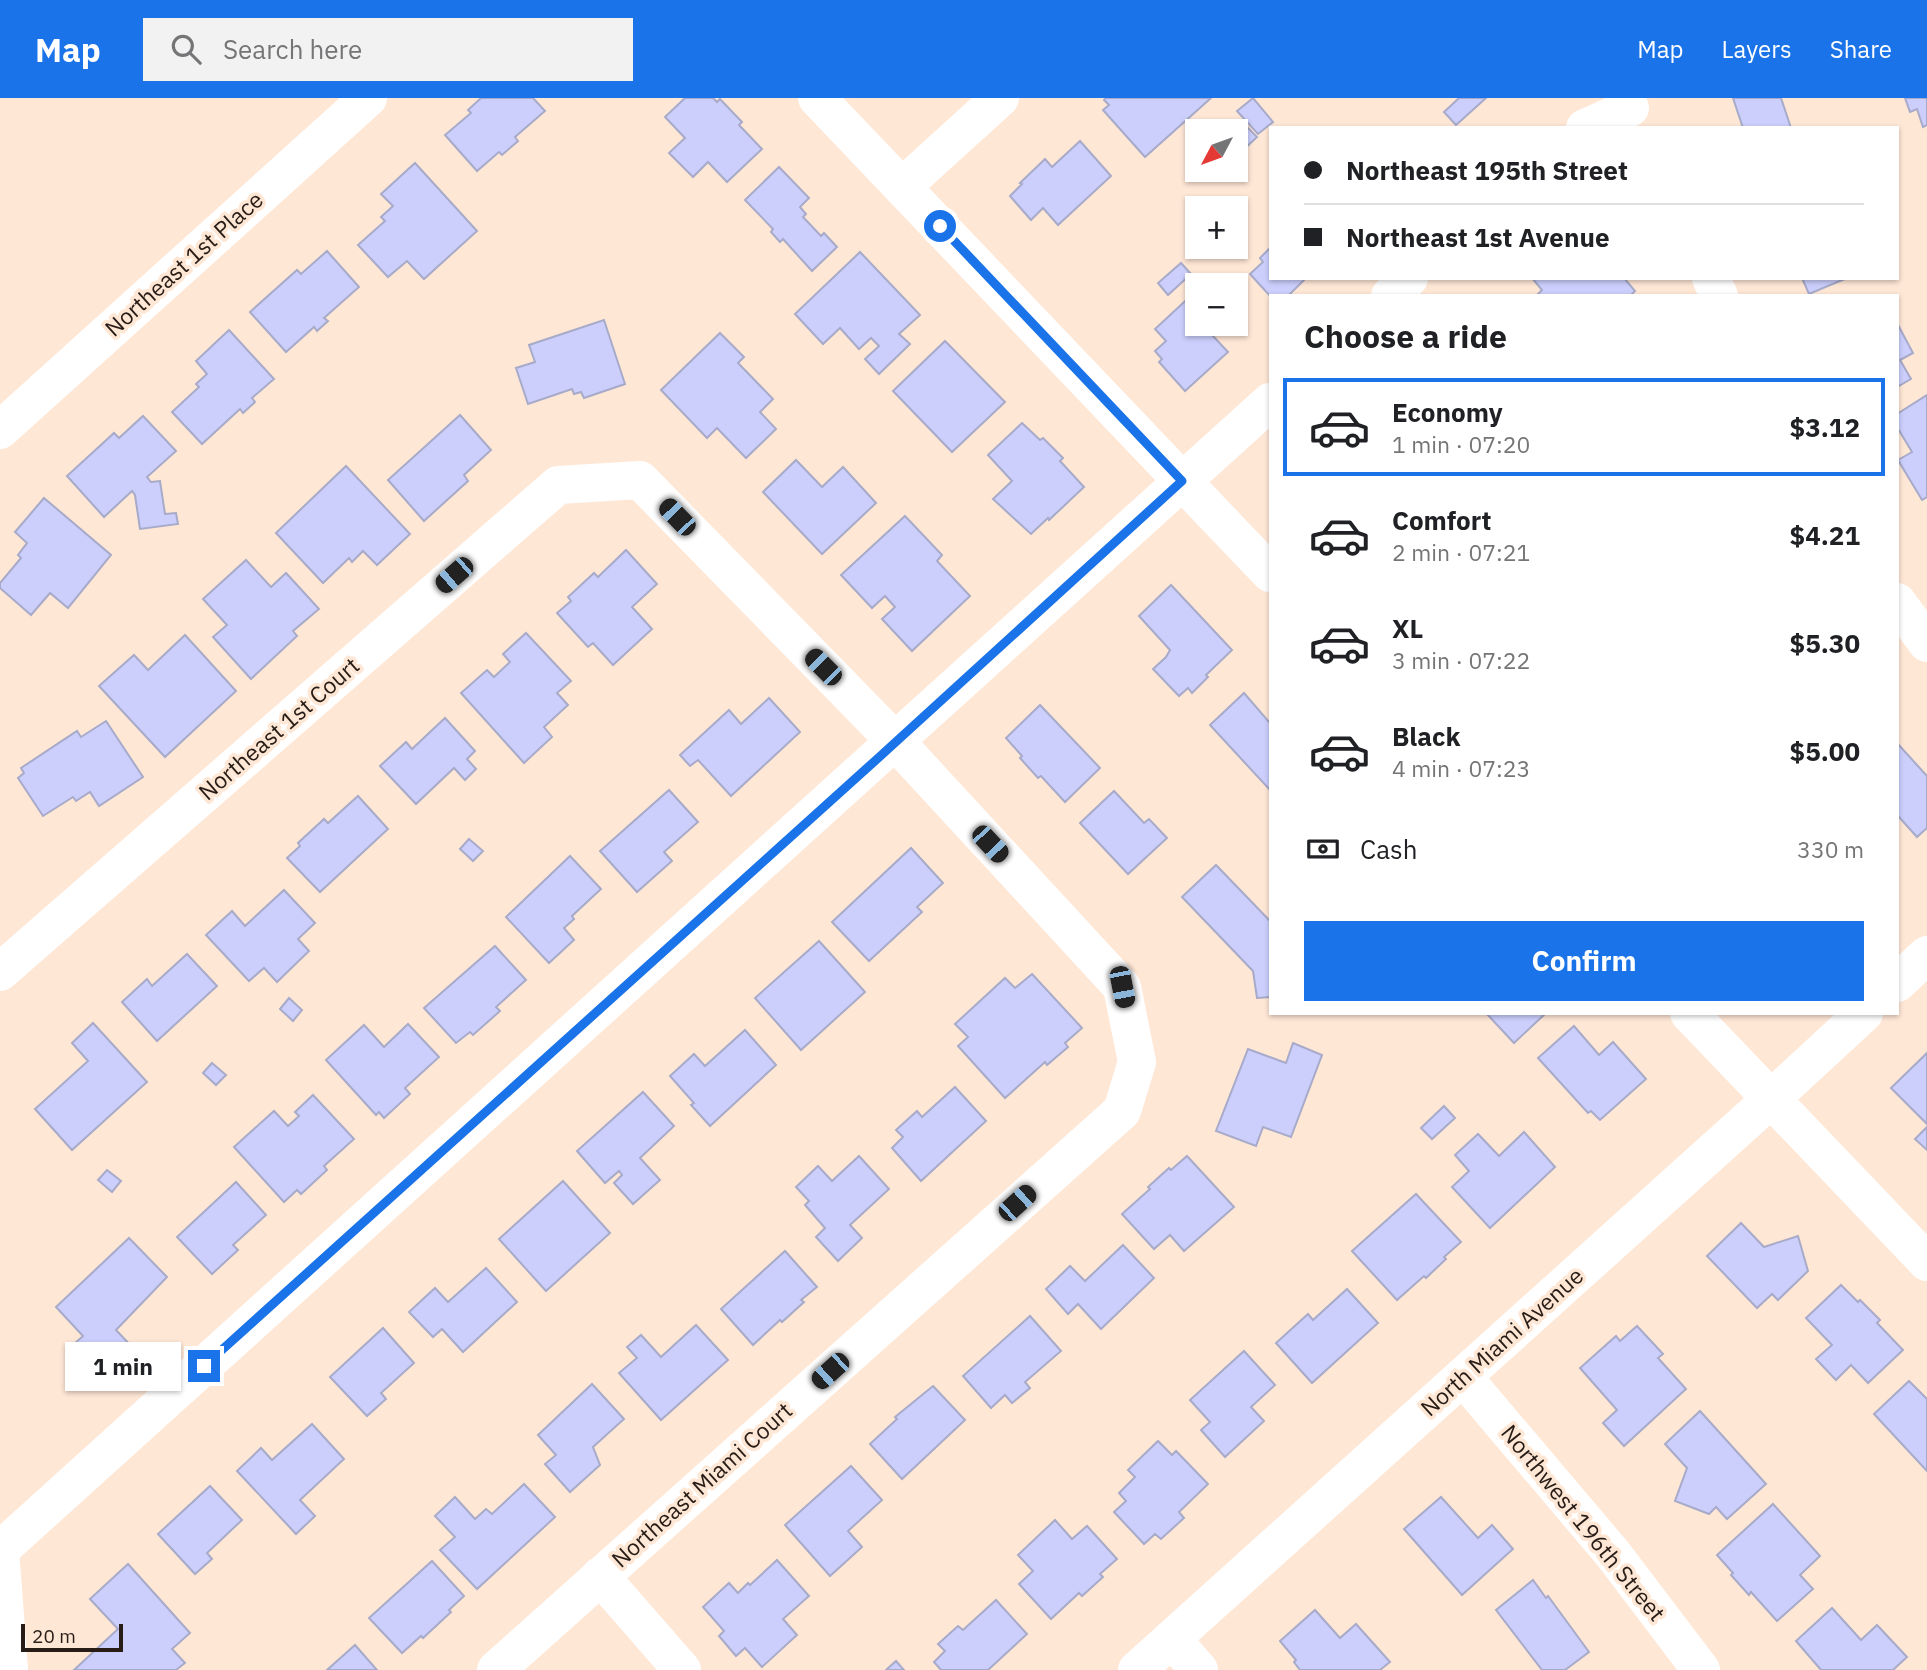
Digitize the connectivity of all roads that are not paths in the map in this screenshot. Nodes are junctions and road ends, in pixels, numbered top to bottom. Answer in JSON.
{"nodes":[{"id":1,"x":368,"y":98,"type":"edge"},
{"id":2,"x":817,"y":98,"type":"edge"},
{"id":3,"x":1000,"y":98,"type":"edge"},
{"id":4,"x":1633,"y":111,"type":"edge"},
{"id":5,"x":1591,"y":126,"type":"edge"},
{"id":6,"x":902,"y":187,"type":"junction"},
{"id":7,"x":1407,"y":280,"type":"edge"},
{"id":8,"x":1392,"y":294,"type":"edge"},
{"id":9,"x":1269,"y":403,"type":"edge"},
{"id":10,"x":0,"y":430,"type":"edge"},
{"id":11,"x":1182,"y":481,"type":"junction"},
{"id":12,"x":1269,"y":572,"type":"edge"},
{"id":13,"x":1899,"y":604,"type":"edge"},
{"id":14,"x":1927,"y":643,"type":"edge"},
{"id":15,"x":896,"y":742,"type":"junction"},
{"id":16,"x":1927,"y":956,"type":"edge"},
{"id":17,"x":0,"y":972,"type":"edge"},
{"id":18,"x":1899,"y":981,"type":"edge"},
{"id":19,"x":1691,"y":1015,"type":"edge"},
{"id":20,"x":1862,"y":1015,"type":"edge"},
{"id":21,"x":1771,"y":1099,"type":"junction"},
{"id":22,"x":1927,"y":1262,"type":"edge"},
{"id":23,"x":1463,"y":1377,"type":"junction"},
{"id":24,"x":0,"y":1550,"type":"edge"},
{"id":25,"x":600,"y":1576,"type":"junction"},
{"id":26,"x":1172,"y":1639,"type":"junction"},
{"id":27,"x":9,"y":1670,"type":"edge"},
{"id":28,"x":496,"y":1670,"type":"edge"},
{"id":29,"x":682,"y":1670,"type":"edge"},
{"id":30,"x":1137,"y":1670,"type":"edge"},
{"id":31,"x":1199,"y":1670,"type":"edge"},
{"id":32,"x":1701,"y":1670,"type":"edge"}],
"edges":[{"from":1,"to":10,"type":"street","name":"Northeast 1st Place"},
{"from":2,"to":6,"type":"street"},
{"from":3,"to":6,"type":"street"},
{"from":4,"to":5,"type":"street"},
{"from":6,"to":11,"type":"street"},
{"from":7,"to":8,"type":"street"},
{"from":9,"to":11,"type":"street"},
{"from":11,"to":12,"type":"street"},
{"from":11,"to":15,"type":"street"},
{"from":13,"to":14,"type":"street"},
{"from":15,"to":17,"type":"street","name":"Northeast 1st Court"},
{"from":15,"to":24,"type":"street"},
{"from":15,"to":25,"type":"street","name":"Northeast Miami Court"},
{"from":16,"to":18,"type":"street"},
{"from":19,"to":21,"type":"street"},
{"from":20,"to":21,"type":"street","name":"North Miami Avenue"},
{"from":21,"to":22,"type":"street"},
{"from":21,"to":23,"type":"street","name":"North Miami Avenue"},
{"from":23,"to":26,"type":"street","name":"North Miami Avenue"},
{"from":23,"to":32,"type":"street","name":"Northwest 196th Street"},
{"from":24,"to":27,"type":"street"},
{"from":25,"to":28,"type":"street","name":"Northeast Miami Court"},
{"from":25,"to":29,"type":"street"},
{"from":26,"to":30,"type":"street","name":"North Miami Avenue"},
{"from":26,"to":31,"type":"street"}]}
